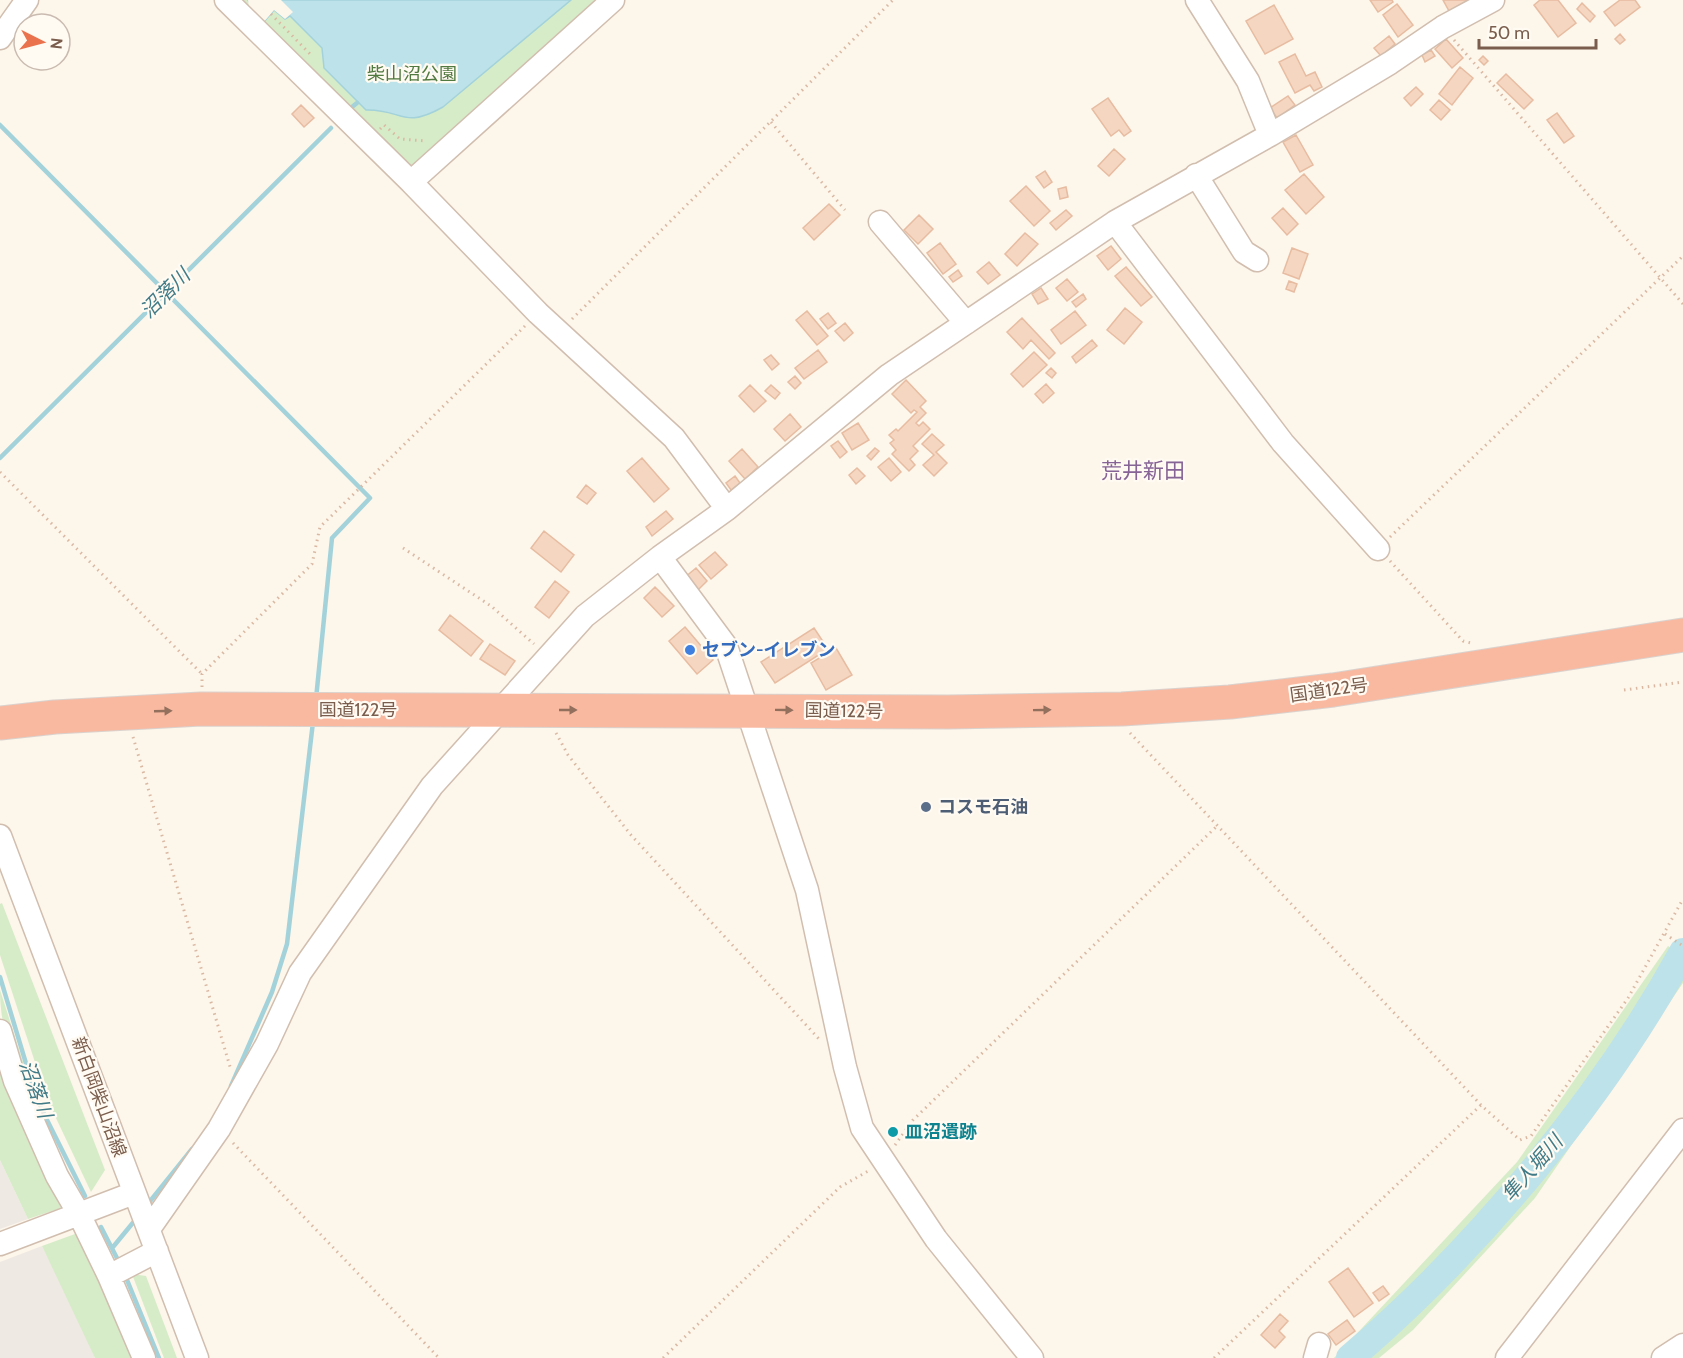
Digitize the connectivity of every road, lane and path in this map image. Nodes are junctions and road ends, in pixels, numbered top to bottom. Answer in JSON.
{"nodes":[{"id":1,"x":27,"y":0,"type":"edge"},
{"id":2,"x":612,"y":0,"type":"edge"},
{"id":3,"x":893,"y":0,"type":"edge"},
{"id":4,"x":1197,"y":0,"type":"edge"},
{"id":5,"x":1493,"y":0,"type":"edge"},
{"id":6,"x":235,"y":5,"type":"edge"},
{"id":7,"x":1443,"y":27,"type":"junction"},
{"id":8,"x":0,"y":38,"type":"edge"},
{"id":9,"x":771,"y":122,"type":"junction"},
{"id":10,"x":375,"y":134,"type":"dead end"},
{"id":11,"x":1270,"y":135,"type":"junction"},
{"id":12,"x":432,"y":138,"type":"dead end"},
{"id":13,"x":1196,"y":175,"type":"junction"},
{"id":14,"x":411,"y":182,"type":"junction"},
{"id":15,"x":845,"y":210,"type":"dead end"},
{"id":16,"x":880,"y":222,"type":"dead end"},
{"id":17,"x":1115,"y":222,"type":"junction"},
{"id":18,"x":1683,"y":256,"type":"edge"},
{"id":19,"x":1257,"y":260,"type":"dead end"},
{"id":20,"x":1659,"y":279,"type":"junction"},
{"id":21,"x":1683,"y":304,"type":"edge"},
{"id":22,"x":538,"y":313,"type":"junction"},
{"id":23,"x":966,"y":323,"type":"junction"},
{"id":24,"x":560,"y":331,"type":"junction"},
{"id":25,"x":1,"y":475,"type":"edge"},
{"id":26,"x":727,"y":509,"type":"junction"},
{"id":27,"x":403,"y":548,"type":"dead end"},
{"id":28,"x":1378,"y":549,"type":"junction"},
{"id":29,"x":660,"y":557,"type":"junction"},
{"id":30,"x":1683,"y":635,"type":"edge"},
{"id":31,"x":1482,"y":641,"type":"dead end"},
{"id":32,"x":548,"y":656,"type":"junction"},
{"id":33,"x":1683,"y":657,"type":"edge"},
{"id":34,"x":202,"y":674,"type":"junction"},
{"id":35,"x":1683,"y":682,"type":"edge"},
{"id":36,"x":1624,"y":690,"type":"dead end"},
{"id":37,"x":201,"y":709,"type":"junction"},
{"id":38,"x":488,"y":721,"type":"junction"},
{"id":39,"x":751,"y":721,"type":"junction"},
{"id":40,"x":0,"y":723,"type":"edge"},
{"id":41,"x":1128,"y":730,"type":"junction"},
{"id":42,"x":132,"y":732,"type":"junction"},
{"id":43,"x":555,"y":732,"type":"junction"},
{"id":44,"x":0,"y":744,"type":"edge"},
{"id":45,"x":1217,"y":826,"type":"junction"},
{"id":46,"x":0,"y":836,"type":"edge"},
{"id":47,"x":10,"y":892,"type":"edge"},
{"id":48,"x":1683,"y":899,"type":"edge"},
{"id":49,"x":1665,"y":934,"type":"junction"},
{"id":50,"x":1683,"y":946,"type":"edge"},
{"id":51,"x":0,"y":1031,"type":"edge"},
{"id":52,"x":821,"y":1041,"type":"dead end"},
{"id":53,"x":246,"y":1081,"type":"junction"},
{"id":54,"x":1481,"y":1105,"type":"junction"},
{"id":55,"x":219,"y":1129,"type":"junction"},
{"id":56,"x":1683,"y":1130,"type":"edge"},
{"id":57,"x":884,"y":1161,"type":"junction"},
{"id":58,"x":134,"y":1193,"type":"junction"},
{"id":59,"x":79,"y":1214,"type":"junction"},
{"id":60,"x":150,"y":1229,"type":"junction"},
{"id":61,"x":0,"y":1244,"type":"edge"},
{"id":62,"x":157,"y":1251,"type":"junction"},
{"id":63,"x":119,"y":1271,"type":"junction"},
{"id":64,"x":1683,"y":1345,"type":"edge"},
{"id":65,"x":144,"y":1358,"type":"edge"},
{"id":66,"x":197,"y":1358,"type":"edge"},
{"id":67,"x":439,"y":1358,"type":"edge"},
{"id":68,"x":663,"y":1358,"type":"edge"},
{"id":69,"x":1032,"y":1358,"type":"edge"},
{"id":70,"x":1214,"y":1358,"type":"edge"},
{"id":71,"x":1507,"y":1358,"type":"edge"},
{"id":72,"x":1664,"y":1358,"type":"edge"}],
"edges":[{"from":1,"to":8,"type":"street"},
{"from":2,"to":14,"type":"street"},
{"from":3,"to":9,"type":"path"},
{"from":4,"to":11,"type":"street"},
{"from":5,"to":7,"type":"street"},
{"from":6,"to":14,"type":"street"},
{"from":7,"to":11,"type":"street"},
{"from":7,"to":20,"type":"path"},
{"from":9,"to":15,"type":"path"},
{"from":9,"to":24,"type":"path"},
{"from":10,"to":12,"type":"path"},
{"from":11,"to":13,"type":"street"},
{"from":13,"to":17,"type":"street"},
{"from":13,"to":19,"type":"street"},
{"from":14,"to":22,"type":"street"},
{"from":16,"to":23,"type":"street"},
{"from":17,"to":23,"type":"street"},
{"from":17,"to":28,"type":"street"},
{"from":18,"to":20,"type":"path"},
{"from":20,"to":21,"type":"path"},
{"from":20,"to":28,"type":"path"},
{"from":22,"to":24,"type":"street"},
{"from":22,"to":34,"type":"path"},
{"from":23,"to":26,"type":"street"},
{"from":24,"to":26,"type":"street"},
{"from":25,"to":34,"type":"path"},
{"from":26,"to":29,"type":"street"},
{"from":27,"to":32,"type":"path"},
{"from":28,"to":31,"type":"path"},
{"from":29,"to":32,"type":"street"},
{"from":29,"to":39,"type":"street"},
{"from":39,"to":30,"type":"highway","name":"国道122号","one_way":true},
{"from":32,"to":38,"type":"street"},
{"from":33,"to":41,"type":"highway","name":"国道122号"},
{"from":34,"to":37,"type":"path"},
{"from":35,"to":36,"type":"path"},
{"from":37,"to":38,"type":"highway","name":"国道122号"},
{"from":40,"to":37,"type":"highway","name":"国道122号","one_way":true},
{"from":38,"to":39,"type":"highway","name":"国道122号","one_way":true},
{"from":38,"to":42,"type":"highway","name":"国道122号"},
{"from":38,"to":43,"type":"highway","name":"国道122号"},
{"from":38,"to":53,"type":"street"},
{"from":39,"to":41,"type":"highway","name":"国道122号"},
{"from":39,"to":43,"type":"highway","name":"国道122号"},
{"from":39,"to":57,"type":"street"},
{"from":41,"to":45,"type":"path"},
{"from":42,"to":44,"type":"highway","name":"国道122号"},
{"from":42,"to":53,"type":"path"},
{"from":43,"to":52,"type":"path"},
{"from":45,"to":54,"type":"path"},
{"from":45,"to":57,"type":"path"},
{"from":46,"to":47,"type":"street","name":"新白岡柴山沼線"},
{"from":47,"to":58,"type":"street","name":"新白岡柴山沼線"},
{"from":48,"to":49,"type":"path"},
{"from":49,"to":50,"type":"path"},
{"from":49,"to":54,"type":"path"},
{"from":51,"to":59,"type":"street"},
{"from":53,"to":55,"type":"street"},
{"from":54,"to":70,"type":"path"},
{"from":55,"to":60,"type":"street"},
{"from":55,"to":67,"type":"path"},
{"from":56,"to":71,"type":"street"},
{"from":57,"to":68,"type":"path"},
{"from":57,"to":69,"type":"street"},
{"from":58,"to":59,"type":"street"},
{"from":58,"to":60,"type":"street","name":"新白岡柴山沼線"},
{"from":59,"to":61,"type":"street"},
{"from":59,"to":63,"type":"street"},
{"from":60,"to":62,"type":"street","name":"新白岡柴山沼線"},
{"from":62,"to":63,"type":"street"},
{"from":62,"to":66,"type":"street","name":"新白岡柴山沼線"},
{"from":63,"to":65,"type":"street"},
{"from":64,"to":72,"type":"street"}]}
